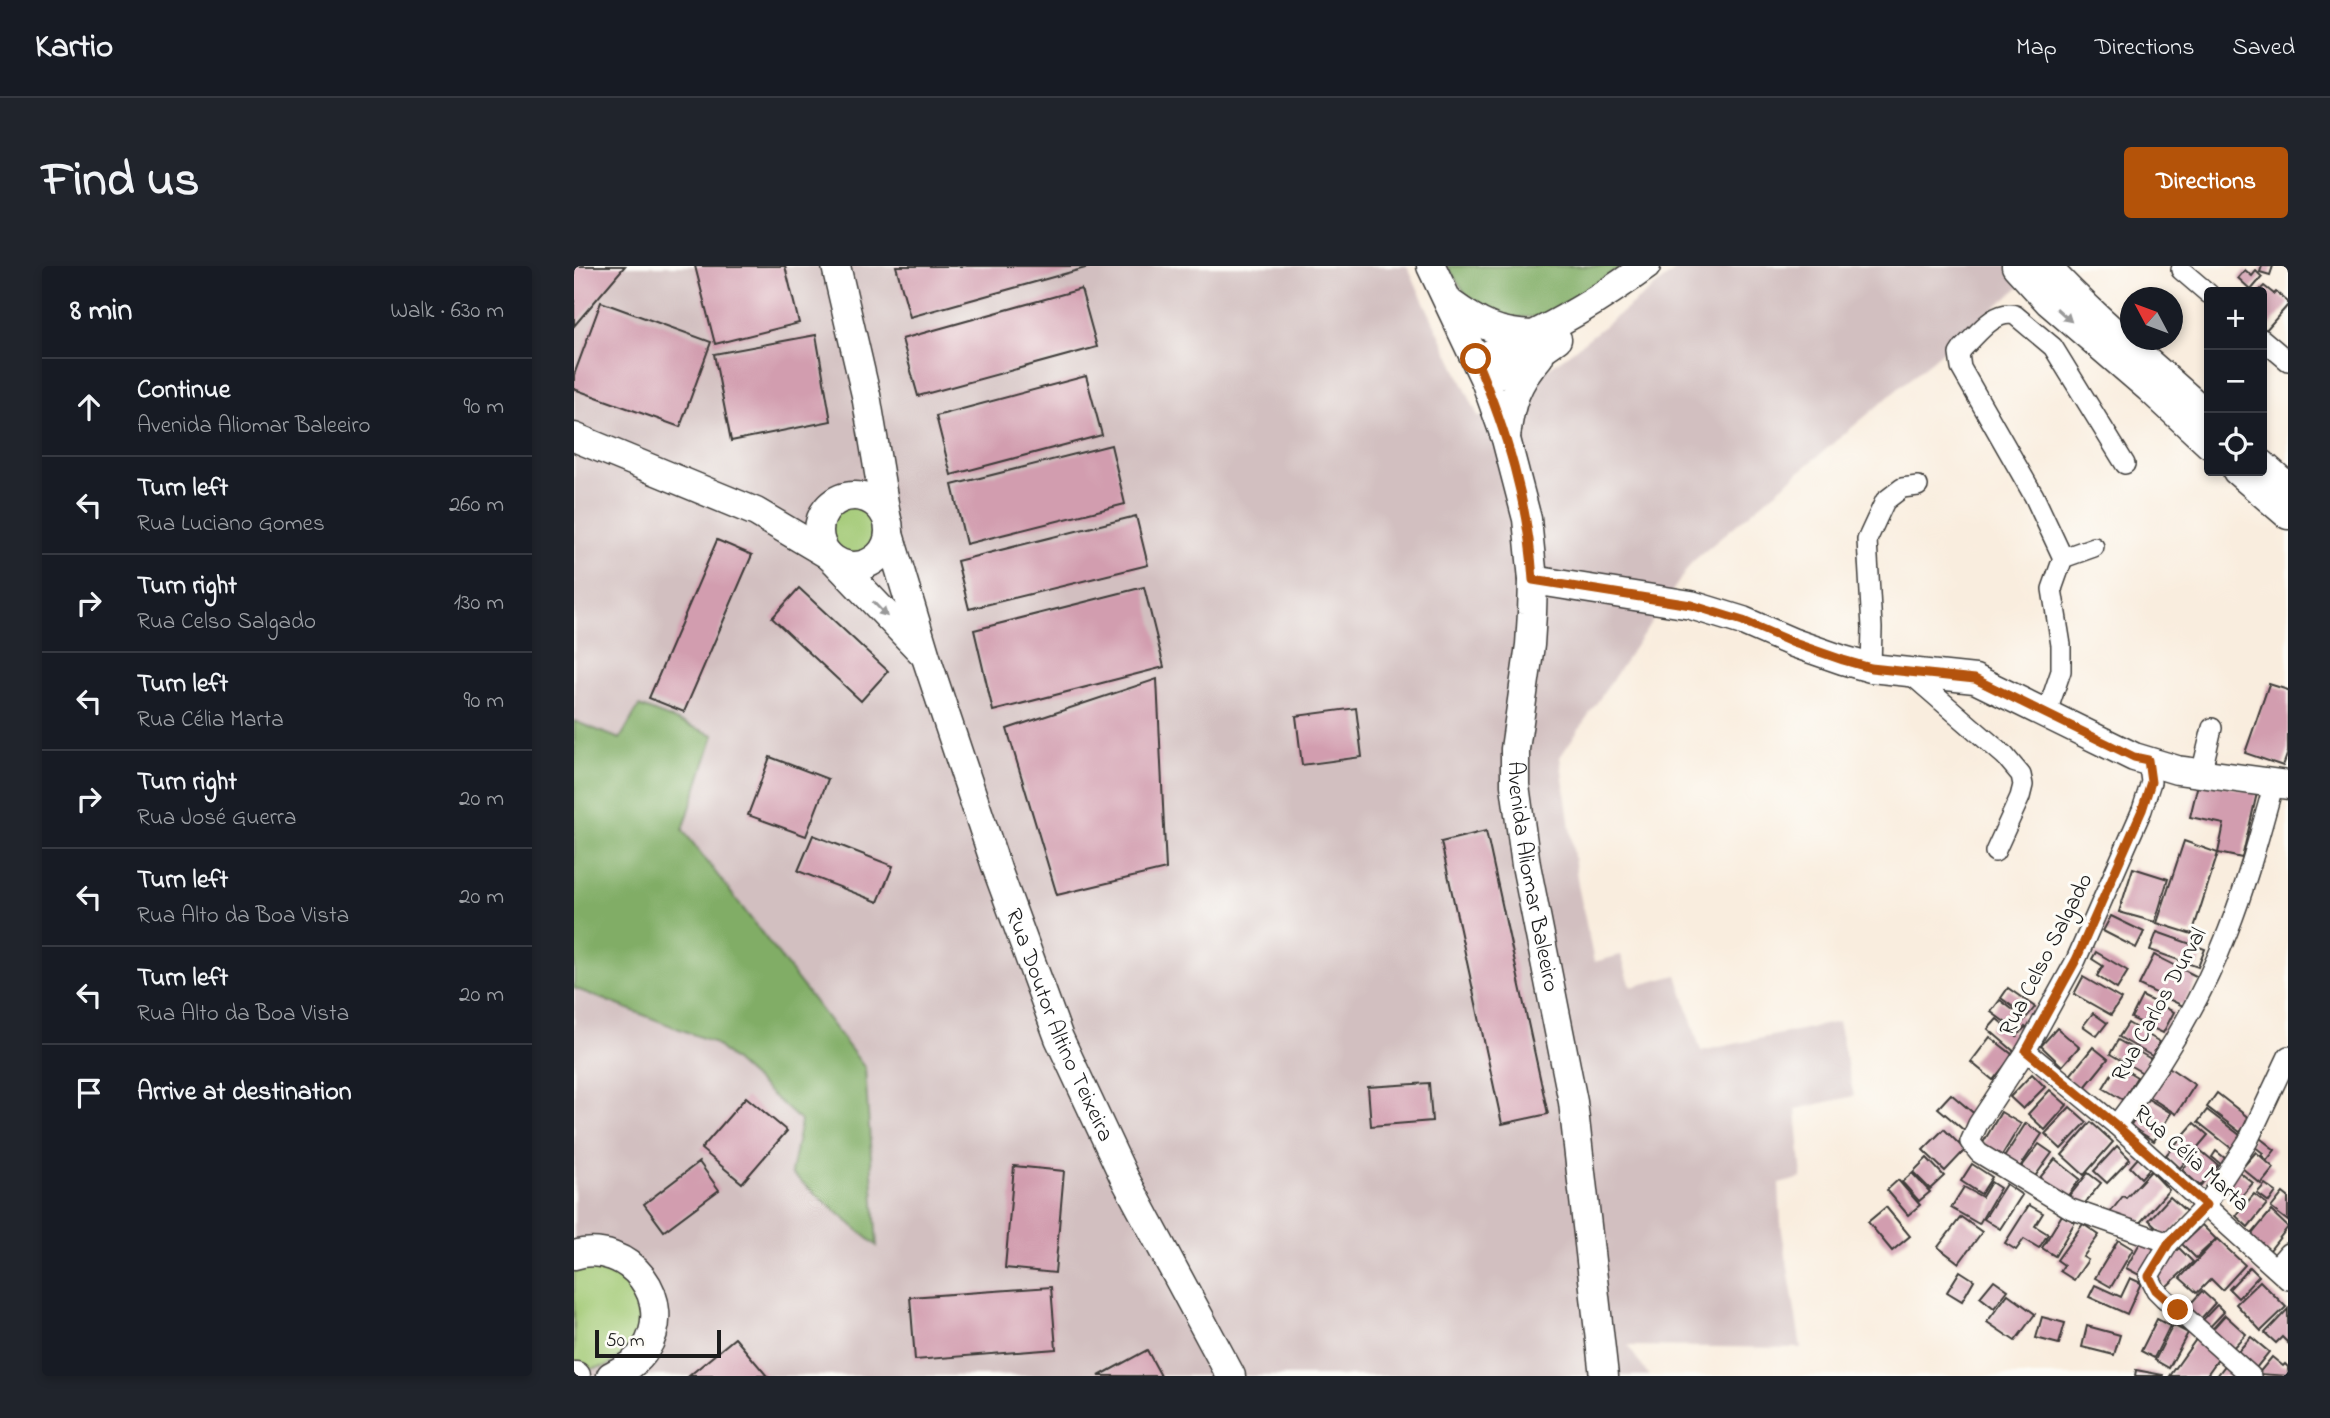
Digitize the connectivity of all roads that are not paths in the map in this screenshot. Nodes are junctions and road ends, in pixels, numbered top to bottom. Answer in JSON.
{"nodes":[{"id":1,"x":836,"y":266,"type":"edge"},
{"id":2,"x":1431,"y":266,"type":"edge"},
{"id":3,"x":1646,"y":266,"type":"edge"},
{"id":4,"x":2016,"y":266,"type":"edge"},
{"id":5,"x":2046,"y":266,"type":"edge"},
{"id":6,"x":2181,"y":270,"type":"dead end"},
{"id":7,"x":2204,"y":290,"type":"edge"},
{"id":8,"x":1450,"y":303,"type":"junction"},
{"id":9,"x":1539,"y":342,"type":"junction"},
{"id":10,"x":2267,"y":343,"type":"edge"},
{"id":11,"x":2288,"y":361,"type":"edge"},
{"id":12,"x":1481,"y":369,"type":"junction"},
{"id":13,"x":2205,"y":413,"type":"edge"},
{"id":14,"x":574,"y":437,"type":"edge"},
{"id":15,"x":1506,"y":439,"type":"junction"},
{"id":16,"x":2204,"y":439,"type":"edge"},
{"id":17,"x":874,"y":448,"type":"junction"},
{"id":18,"x":2125,"y":464,"type":"dead end"},
{"id":19,"x":2267,"y":468,"type":"edge"},
{"id":20,"x":2243,"y":476,"type":"edge"},
{"id":21,"x":1918,"y":486,"type":"dead end"},
{"id":22,"x":2288,"y":487,"type":"edge"},
{"id":23,"x":834,"y":504,"type":"junction"},
{"id":24,"x":756,"y":512,"type":"junction"},
{"id":25,"x":2288,"y":515,"type":"edge"},
{"id":26,"x":887,"y":525,"type":"junction"},
{"id":27,"x":2094,"y":547,"type":"dead end"},
{"id":28,"x":831,"y":557,"type":"junction"},
{"id":29,"x":2063,"y":558,"type":"junction"},
{"id":30,"x":1533,"y":580,"type":"junction"},
{"id":31,"x":926,"y":657,"type":"junction"},
{"id":32,"x":1871,"y":668,"type":"junction"},
{"id":33,"x":1908,"y":672,"type":"junction"},
{"id":34,"x":2046,"y":715,"type":"junction"},
{"id":35,"x":2212,"y":728,"type":"dead end"},
{"id":36,"x":2148,"y":760,"type":"junction"},
{"id":37,"x":2201,"y":774,"type":"junction"},
{"id":38,"x":2281,"y":784,"type":"edge"},
{"id":39,"x":1995,"y":852,"type":"dead end"},
{"id":40,"x":2026,"y":1051,"type":"junction"},
{"id":41,"x":2288,"y":1056,"type":"edge"},
{"id":42,"x":2116,"y":1125,"type":"junction"},
{"id":43,"x":2206,"y":1205,"type":"junction"},
{"id":44,"x":2169,"y":1243,"type":"junction"},
{"id":45,"x":582,"y":1250,"type":"edge"},
{"id":46,"x":2284,"y":1267,"type":"edge"},
{"id":47,"x":611,"y":1376,"type":"edge"},
{"id":48,"x":1231,"y":1376,"type":"edge"},
{"id":49,"x":1604,"y":1376,"type":"edge"},
{"id":50,"x":2251,"y":1376,"type":"edge"}],
"edges":[{"from":1,"to":17,"type":"street","name":"Rua Doutor Altino Teixeira"},
{"from":2,"to":8,"type":"street","name":"Avenida Aliomar Baleeiro"},
{"from":3,"to":9,"type":"street"},
{"from":4,"to":16,"type":"street","one_way":true},
{"from":5,"to":13,"type":"street"},
{"from":6,"to":7,"type":"street"},
{"from":8,"to":9,"type":"street"},
{"from":8,"to":12,"type":"street","name":"Avenida Aliomar Baleeiro"},
{"from":9,"to":12,"type":"street"},
{"from":9,"to":15,"type":"street"},
{"from":10,"to":11,"type":"street"},
{"from":12,"to":15,"type":"street","name":"Avenida Aliomar Baleeiro"},
{"from":14,"to":24,"type":"street"},
{"from":15,"to":30,"type":"street","name":"Avenida Aliomar Baleeiro"},
{"from":17,"to":23,"type":"street"},
{"from":17,"to":26,"type":"street","name":"Rua Doutor Altino Teixeira"},
{"from":18,"to":29,"type":"street"},
{"from":19,"to":22,"type":"street"},
{"from":20,"to":25,"type":"street"},
{"from":21,"to":32,"type":"street"},
{"from":23,"to":24,"type":"street"},
{"from":23,"to":26,"type":"street"},
{"from":23,"to":28,"type":"street"},
{"from":24,"to":28,"type":"street"},
{"from":26,"to":28,"type":"street"},
{"from":26,"to":31,"type":"street","name":"Rua Doutor Altino Teixeira"},
{"from":27,"to":29,"type":"street"},
{"from":28,"to":31,"type":"street","name":"Rua Doutor Altino Teixeira","one_way":true},
{"from":29,"to":34,"type":"street"},
{"from":30,"to":32,"type":"street"},
{"from":30,"to":49,"type":"street","name":"Avenida Aliomar Baleeiro"},
{"from":31,"to":48,"type":"street","name":"Rua Doutor Altino Teixeira"},
{"from":32,"to":33,"type":"street"},
{"from":33,"to":34,"type":"street"},
{"from":33,"to":39,"type":"street"},
{"from":34,"to":36,"type":"street"},
{"from":35,"to":37,"type":"street"},
{"from":36,"to":37,"type":"street"},
{"from":36,"to":40,"type":"street","name":"Rua Celso Salgado"},
{"from":37,"to":38,"type":"street"},
{"from":38,"to":42,"type":"street","name":"Rua Carlos Durval"},
{"from":40,"to":42,"type":"street","name":"Rua Célia Marta"},
{"from":40,"to":44,"type":"street","name":"Rua Celso Salgado"},
{"from":41,"to":43,"type":"street"},
{"from":42,"to":43,"type":"street","name":"Rua Célia Marta"},
{"from":43,"to":44,"type":"street"},
{"from":43,"to":46,"type":"street","name":"Rua Célia Marta"},
{"from":44,"to":50,"type":"street"},
{"from":45,"to":47,"type":"street"}]}
